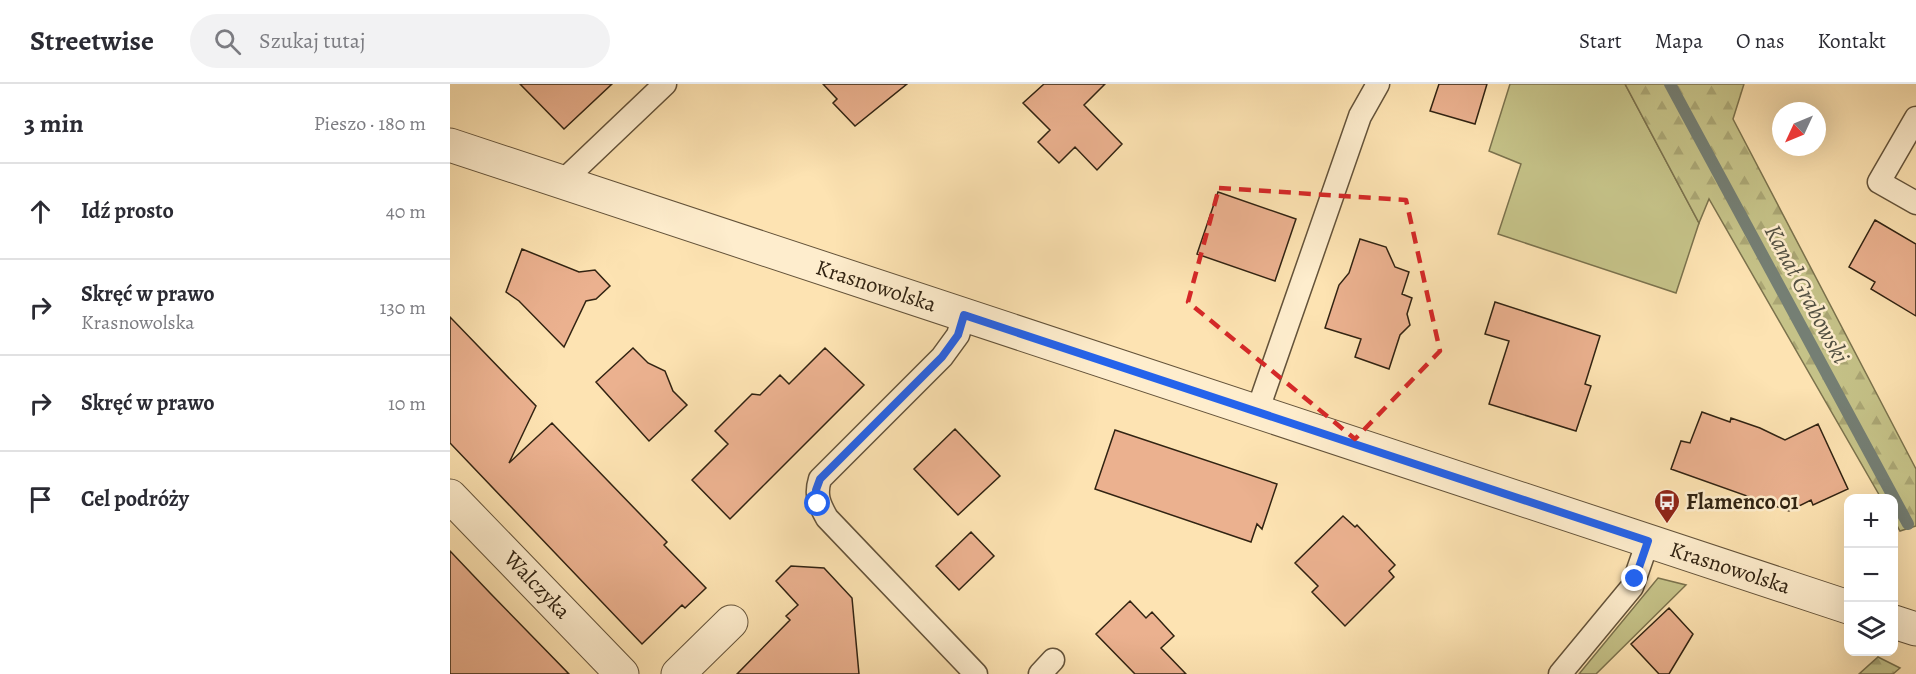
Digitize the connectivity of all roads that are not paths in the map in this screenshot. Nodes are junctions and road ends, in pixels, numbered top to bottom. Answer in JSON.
{"nodes":[{"id":1,"x":665,"y":84,"type":"edge"},
{"id":2,"x":1378,"y":84,"type":"edge"},
{"id":3,"x":1916,"y":118,"type":"edge"},
{"id":4,"x":450,"y":145,"type":"edge"},
{"id":5,"x":562,"y":182,"type":"junction"},
{"id":6,"x":1916,"y":203,"type":"edge"},
{"id":7,"x":964,"y":315,"type":"junction"},
{"id":8,"x":1257,"y":412,"type":"junction"},
{"id":9,"x":450,"y":496,"type":"edge"},
{"id":10,"x":1648,"y":541,"type":"junction"},
{"id":11,"x":1844,"y":606,"type":"edge"},
{"id":12,"x":731,"y":622,"type":"dead end"},
{"id":13,"x":1898,"y":624,"type":"edge"},
{"id":14,"x":1916,"y":629,"type":"edge"},
{"id":15,"x":622,"y":674,"type":"edge"},
{"id":16,"x":678,"y":674,"type":"edge"},
{"id":17,"x":976,"y":674,"type":"edge"},
{"id":18,"x":1560,"y":674,"type":"edge"}],
"edges":[{"from":1,"to":5,"type":"lane"},
{"from":2,"to":8,"type":"lane"},
{"from":3,"to":6,"type":"lane"},
{"from":4,"to":5,"type":"street","name":"Krasnowolska"},
{"from":5,"to":7,"type":"street","name":"Krasnowolska"},
{"from":7,"to":8,"type":"street","name":"Krasnowolska"},
{"from":7,"to":17,"type":"lane"},
{"from":8,"to":10,"type":"street","name":"Krasnowolska"},
{"from":9,"to":15,"type":"street","name":"Walczyka"},
{"from":10,"to":11,"type":"street","name":"Krasnowolska"},
{"from":10,"to":18,"type":"lane"},
{"from":12,"to":16,"type":"street"},
{"from":13,"to":14,"type":"street"}]}
